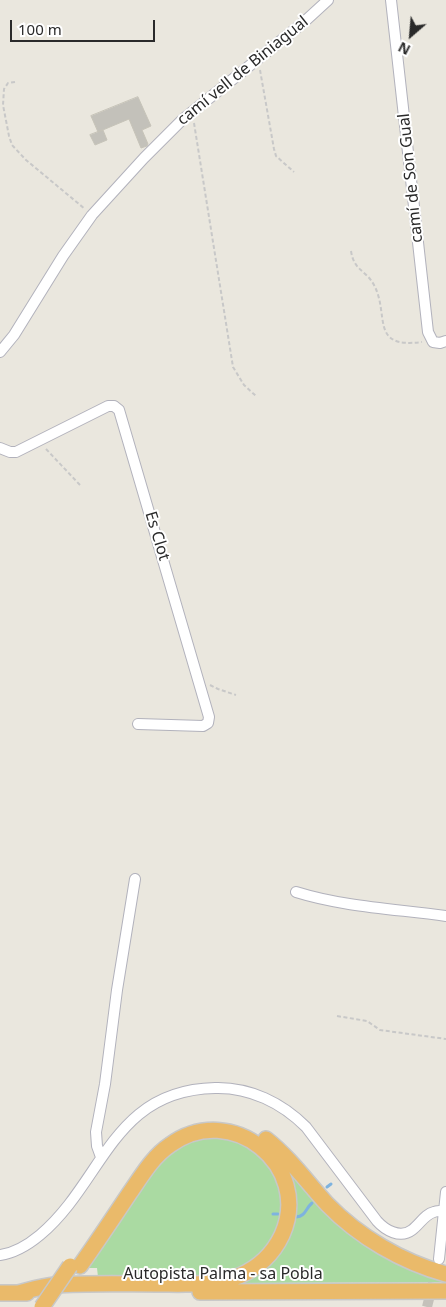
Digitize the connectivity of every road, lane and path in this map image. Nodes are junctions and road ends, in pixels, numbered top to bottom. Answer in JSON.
{"nodes":[{"id":1,"x":328,"y":0,"type":"edge"},
{"id":2,"x":391,"y":0,"type":"edge"},
{"id":3,"x":254,"y":62,"type":"junction"},
{"id":4,"x":15,"y":82,"type":"dead end"},
{"id":5,"x":189,"y":114,"type":"junction"},
{"id":6,"x":294,"y":172,"type":"dead end"},
{"id":7,"x":92,"y":215,"type":"junction"},
{"id":8,"x":351,"y":251,"type":"dead end"},
{"id":9,"x":431,"y":338,"type":"junction"},
{"id":10,"x":446,"y":341,"type":"edge"},
{"id":11,"x":0,"y":352,"type":"edge"},
{"id":12,"x":256,"y":396,"type":"dead end"},
{"id":13,"x":34,"y":444,"type":"junction"},
{"id":14,"x":0,"y":448,"type":"edge"},
{"id":15,"x":80,"y":485,"type":"dead end"},
{"id":16,"x":198,"y":673,"type":"junction"},
{"id":17,"x":236,"y":695,"type":"dead end"},
{"id":18,"x":138,"y":724,"type":"dead end"},
{"id":19,"x":136,"y":879,"type":"dead end"},
{"id":20,"x":296,"y":892,"type":"dead end"},
{"id":21,"x":446,"y":916,"type":"edge"},
{"id":22,"x":337,"y":1016,"type":"dead end"},
{"id":23,"x":446,"y":1039,"type":"edge"},
{"id":24,"x":101,"y":1157,"type":"junction"},
{"id":25,"x":446,"y":1192,"type":"edge"},
{"id":26,"x":445,"y":1211,"type":"edge"},
{"id":27,"x":0,"y":1255,"type":"edge"},
{"id":28,"x":439,"y":1259,"type":"tunnel mouth"},
{"id":29,"x":75,"y":1266,"type":"junction"},
{"id":30,"x":446,"y":1274,"type":"edge"},
{"id":31,"x":446,"y":1291,"type":"edge"},
{"id":32,"x":0,"y":1293,"type":"edge"},
{"id":33,"x":18,"y":1293,"type":"junction"},
{"id":34,"x":42,"y":1307,"type":"edge"},
{"id":35,"x":52,"y":1307,"type":"edge"}],
"edges":[{"from":1,"to":3,"type":"street","name":"camí vell de Biniagual"},
{"from":2,"to":9,"type":"street","name":"camí de Son Gual"},
{"from":3,"to":5,"type":"street","name":"camí vell de Biniagual"},
{"from":3,"to":6,"type":"path"},
{"from":4,"to":7,"type":"path"},
{"from":5,"to":7,"type":"street","name":"camí vell de Biniagual"},
{"from":5,"to":12,"type":"path"},
{"from":7,"to":11,"type":"street","name":"camí vell de Biniagual"},
{"from":8,"to":9,"type":"path"},
{"from":9,"to":10,"type":"street"},
{"from":13,"to":14,"type":"street","name":"Es Clot"},
{"from":13,"to":15,"type":"path"},
{"from":13,"to":16,"type":"street","name":"Es Clot"},
{"from":16,"to":17,"type":"path"},
{"from":16,"to":18,"type":"street","name":"Es Clot"},
{"from":19,"to":24,"type":"street"},
{"from":20,"to":21,"type":"street"},
{"from":22,"to":23,"type":"path"},
{"from":24,"to":26,"type":"street"},
{"from":24,"to":27,"type":"street"},
{"from":25,"to":26,"type":"street"},
{"from":26,"to":28,"type":"street"},
{"from":29,"to":30,"type":"highway"},
{"from":29,"to":33,"type":"highway"},
{"from":29,"to":34,"type":"highway","bridge":true},
{"from":29,"to":35,"type":"highway"},
{"from":31,"to":33,"type":"highway","name":"Autopista Palma - sa Pobla"},
{"from":32,"to":33,"type":"highway","name":"Autopista Palma - sa Pobla"}]}
